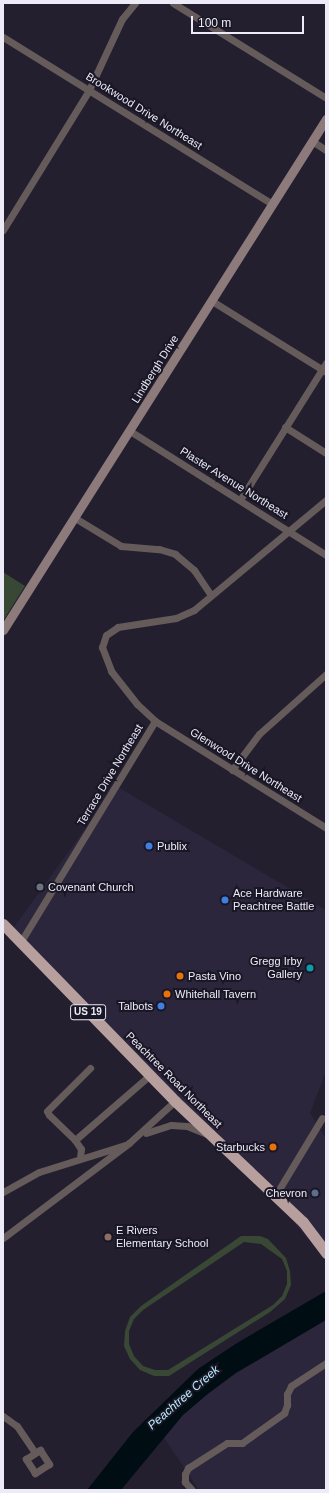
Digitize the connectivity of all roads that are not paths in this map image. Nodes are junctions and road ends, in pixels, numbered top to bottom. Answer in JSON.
{"nodes":[{"id":1,"x":135,"y":3,"type":"edge"},
{"id":2,"x":173,"y":3,"type":"edge"},
{"id":3,"x":3,"y":37,"type":"edge"},
{"id":4,"x":89,"y":90,"type":"junction"},
{"id":5,"x":326,"y":98,"type":"edge"},
{"id":6,"x":326,"y":119,"type":"edge"},
{"id":7,"x":312,"y":141,"type":"junction"},
{"id":8,"x":326,"y":150,"type":"edge"},
{"id":9,"x":272,"y":204,"type":"junction"},
{"id":10,"x":3,"y":230,"type":"edge"},
{"id":11,"x":212,"y":301,"type":"junction"},
{"id":12,"x":326,"y":363,"type":"edge"},
{"id":13,"x":324,"y":371,"type":"edge"},
{"id":14,"x":285,"y":427,"type":"junction"},
{"id":15,"x":130,"y":431,"type":"junction"},
{"id":16,"x":326,"y":453,"type":"edge"},
{"id":17,"x":240,"y":500,"type":"junction"},
{"id":18,"x":326,"y":500,"type":"edge"},
{"id":19,"x":75,"y":518,"type":"junction"},
{"id":20,"x":289,"y":531,"type":"junction"},
{"id":21,"x":326,"y":555,"type":"edge"},
{"id":22,"x":211,"y":595,"type":"junction"},
{"id":23,"x":3,"y":630,"type":"edge"},
{"id":24,"x":326,"y":674,"type":"edge"},
{"id":25,"x":155,"y":721,"type":"junction"},
{"id":26,"x":232,"y":770,"type":"junction"},
{"id":27,"x":326,"y":828,"type":"edge"},
{"id":28,"x":3,"y":924,"type":"edge"},
{"id":29,"x":20,"y":943,"type":"junction"},
{"id":30,"x":90,"y":1068,"type":"dead end"},
{"id":31,"x":150,"y":1075,"type":"junction"},
{"id":32,"x":175,"y":1101,"type":"junction"},
{"id":33,"x":322,"y":1118,"type":"dead end"},
{"id":34,"x":138,"y":1136,"type":"junction"},
{"id":35,"x":212,"y":1136,"type":"junction"},
{"id":36,"x":75,"y":1140,"type":"junction"},
{"id":37,"x":129,"y":1143,"type":"junction"},
{"id":38,"x":80,"y":1158,"type":"junction"},
{"id":39,"x":3,"y":1192,"type":"edge"},
{"id":40,"x":276,"y":1196,"type":"junction"},
{"id":41,"x":3,"y":1238,"type":"edge"},
{"id":42,"x":325,"y":1247,"type":"edge"},
{"id":43,"x":326,"y":1363,"type":"edge"},
{"id":44,"x":3,"y":1416,"type":"edge"},
{"id":45,"x":35,"y":1453,"type":"dead end"},
{"id":46,"x":192,"y":1490,"type":"edge"}],
"edges":[{"from":1,"to":4,"type":"street"},
{"from":2,"to":5,"type":"street"},
{"from":3,"to":4,"type":"street","name":"Brookwood Drive Northeast"},
{"from":4,"to":9,"type":"street","name":"Brookwood Drive Northeast"},
{"from":4,"to":10,"type":"street"},
{"from":6,"to":7,"type":"main road","name":"Lindbergh Drive"},
{"from":7,"to":8,"type":"street"},
{"from":7,"to":9,"type":"main road","name":"Lindbergh Drive"},
{"from":9,"to":11,"type":"main road","name":"Lindbergh Drive"},
{"from":11,"to":13,"type":"street"},
{"from":11,"to":15,"type":"main road","name":"Lindbergh Drive"},
{"from":12,"to":13,"type":"street"},
{"from":13,"to":14,"type":"street"},
{"from":14,"to":16,"type":"street"},
{"from":14,"to":17,"type":"street"},
{"from":15,"to":17,"type":"street","name":"Plaster Avenue Northeast"},
{"from":15,"to":19,"type":"main road","name":"Lindbergh Drive"},
{"from":17,"to":20,"type":"street","name":"Plaster Avenue Northeast"},
{"from":18,"to":20,"type":"street","name":"Terrace Drive Northeast"},
{"from":19,"to":22,"type":"street"},
{"from":19,"to":23,"type":"main road","name":"Lindbergh Drive"},
{"from":20,"to":21,"type":"street","name":"Plaster Avenue Northeast"},
{"from":20,"to":22,"type":"street","name":"Terrace Drive Northeast"},
{"from":22,"to":25,"type":"street","name":"Terrace Drive Northeast"},
{"from":24,"to":26,"type":"street"},
{"from":25,"to":26,"type":"street","name":"Glenwood Drive Northeast"},
{"from":25,"to":29,"type":"street","name":"Terrace Drive Northeast"},
{"from":26,"to":27,"type":"street","name":"Glenwood Drive Northeast"},
{"from":28,"to":29,"type":"highway","name":"Peachtree Road Northeast","number":"US 19"},
{"from":29,"to":31,"type":"highway","name":"Peachtree Road Northeast","number":"US 19"},
{"from":30,"to":36,"type":"street"},
{"from":31,"to":32,"type":"highway","name":"Peachtree Road Northeast","number":"US 19"},
{"from":31,"to":36,"type":"street"},
{"from":32,"to":34,"type":"street"},
{"from":32,"to":35,"type":"highway","name":"Peachtree Road Northeast","number":"US 19"},
{"from":33,"to":40,"type":"street"},
{"from":34,"to":35,"type":"street"},
{"from":34,"to":37,"type":"street"},
{"from":35,"to":40,"type":"highway","name":"Peachtree Road Northeast","number":"US 19"},
{"from":36,"to":38,"type":"street"},
{"from":37,"to":38,"type":"street"},
{"from":37,"to":41,"type":"street"},
{"from":38,"to":39,"type":"street"},
{"from":40,"to":42,"type":"highway","name":"Peachtree Road Northeast","number":"US 19"},
{"from":43,"to":46,"type":"street"},
{"from":44,"to":45,"type":"street"}]}
